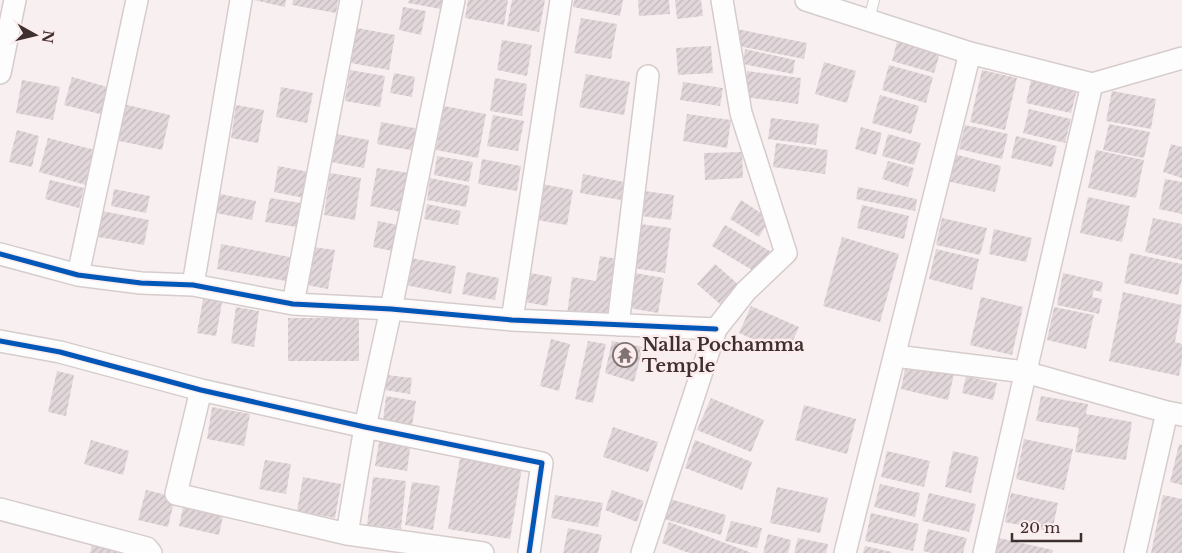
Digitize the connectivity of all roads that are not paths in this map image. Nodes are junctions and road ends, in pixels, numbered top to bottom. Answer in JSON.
{"nodes":[{"id":1,"x":15,"y":0,"type":"edge"},
{"id":2,"x":137,"y":0,"type":"edge"},
{"id":3,"x":241,"y":0,"type":"edge"},
{"id":4,"x":351,"y":0,"type":"edge"},
{"id":5,"x":454,"y":0,"type":"edge"},
{"id":6,"x":561,"y":0,"type":"edge"},
{"id":7,"x":722,"y":0,"type":"edge"},
{"id":8,"x":806,"y":0,"type":"edge"},
{"id":9,"x":874,"y":0,"type":"edge"},
{"id":10,"x":869,"y":20,"type":"junction"},
{"id":11,"x":970,"y":53,"type":"junction"},
{"id":12,"x":1182,"y":58,"type":"edge"},
{"id":13,"x":0,"y":73,"type":"edge"},
{"id":14,"x":648,"y":76,"type":"dead end"},
{"id":15,"x":1092,"y":84,"type":"junction"},
{"id":16,"x":0,"y":254,"type":"edge"},
{"id":17,"x":78,"y":275,"type":"junction"},
{"id":18,"x":193,"y":285,"type":"junction"},
{"id":19,"x":293,"y":304,"type":"junction"},
{"id":20,"x":391,"y":309,"type":"junction"},
{"id":21,"x":512,"y":320,"type":"junction"},
{"id":22,"x":618,"y":325,"type":"junction"},
{"id":23,"x":716,"y":329,"type":"junction"},
{"id":24,"x":0,"y":341,"type":"edge"},
{"id":25,"x":894,"y":356,"type":"junction"},
{"id":26,"x":1025,"y":372,"type":"junction"},
{"id":27,"x":201,"y":390,"type":"junction"},
{"id":28,"x":1174,"y":413,"type":"edge"},
{"id":29,"x":365,"y":427,"type":"junction"},
{"id":30,"x":0,"y":509,"type":"edge"},
{"id":31,"x":347,"y":534,"type":"junction"},
{"id":32,"x":151,"y":553,"type":"edge"},
{"id":33,"x":484,"y":553,"type":"edge"},
{"id":34,"x":529,"y":553,"type":"edge"},
{"id":35,"x":642,"y":553,"type":"edge"},
{"id":36,"x":845,"y":553,"type":"edge"},
{"id":37,"x":984,"y":553,"type":"edge"},
{"id":38,"x":1135,"y":553,"type":"edge"}],
"edges":[{"from":1,"to":13,"type":"street"},
{"from":2,"to":17,"type":"street"},
{"from":3,"to":18,"type":"street"},
{"from":4,"to":19,"type":"street"},
{"from":5,"to":20,"type":"street"},
{"from":6,"to":21,"type":"street"},
{"from":7,"to":23,"type":"street"},
{"from":8,"to":10,"type":"street"},
{"from":9,"to":10,"type":"lane"},
{"from":10,"to":11,"type":"street"},
{"from":11,"to":15,"type":"street"},
{"from":11,"to":25,"type":"street"},
{"from":12,"to":15,"type":"street"},
{"from":14,"to":22,"type":"street"},
{"from":15,"to":26,"type":"street"},
{"from":16,"to":17,"type":"street"},
{"from":17,"to":18,"type":"street"},
{"from":18,"to":19,"type":"street"},
{"from":19,"to":20,"type":"street"},
{"from":20,"to":21,"type":"street"},
{"from":20,"to":29,"type":"street"},
{"from":21,"to":22,"type":"street"},
{"from":22,"to":23,"type":"street"},
{"from":23,"to":35,"type":"street"},
{"from":24,"to":27,"type":"street"},
{"from":25,"to":26,"type":"street"},
{"from":25,"to":36,"type":"street"},
{"from":26,"to":28,"type":"street"},
{"from":26,"to":37,"type":"street"},
{"from":27,"to":29,"type":"street"},
{"from":27,"to":31,"type":"street"},
{"from":28,"to":38,"type":"street"},
{"from":29,"to":31,"type":"street"},
{"from":29,"to":34,"type":"street"},
{"from":30,"to":32,"type":"street"},
{"from":31,"to":33,"type":"street"}]}
